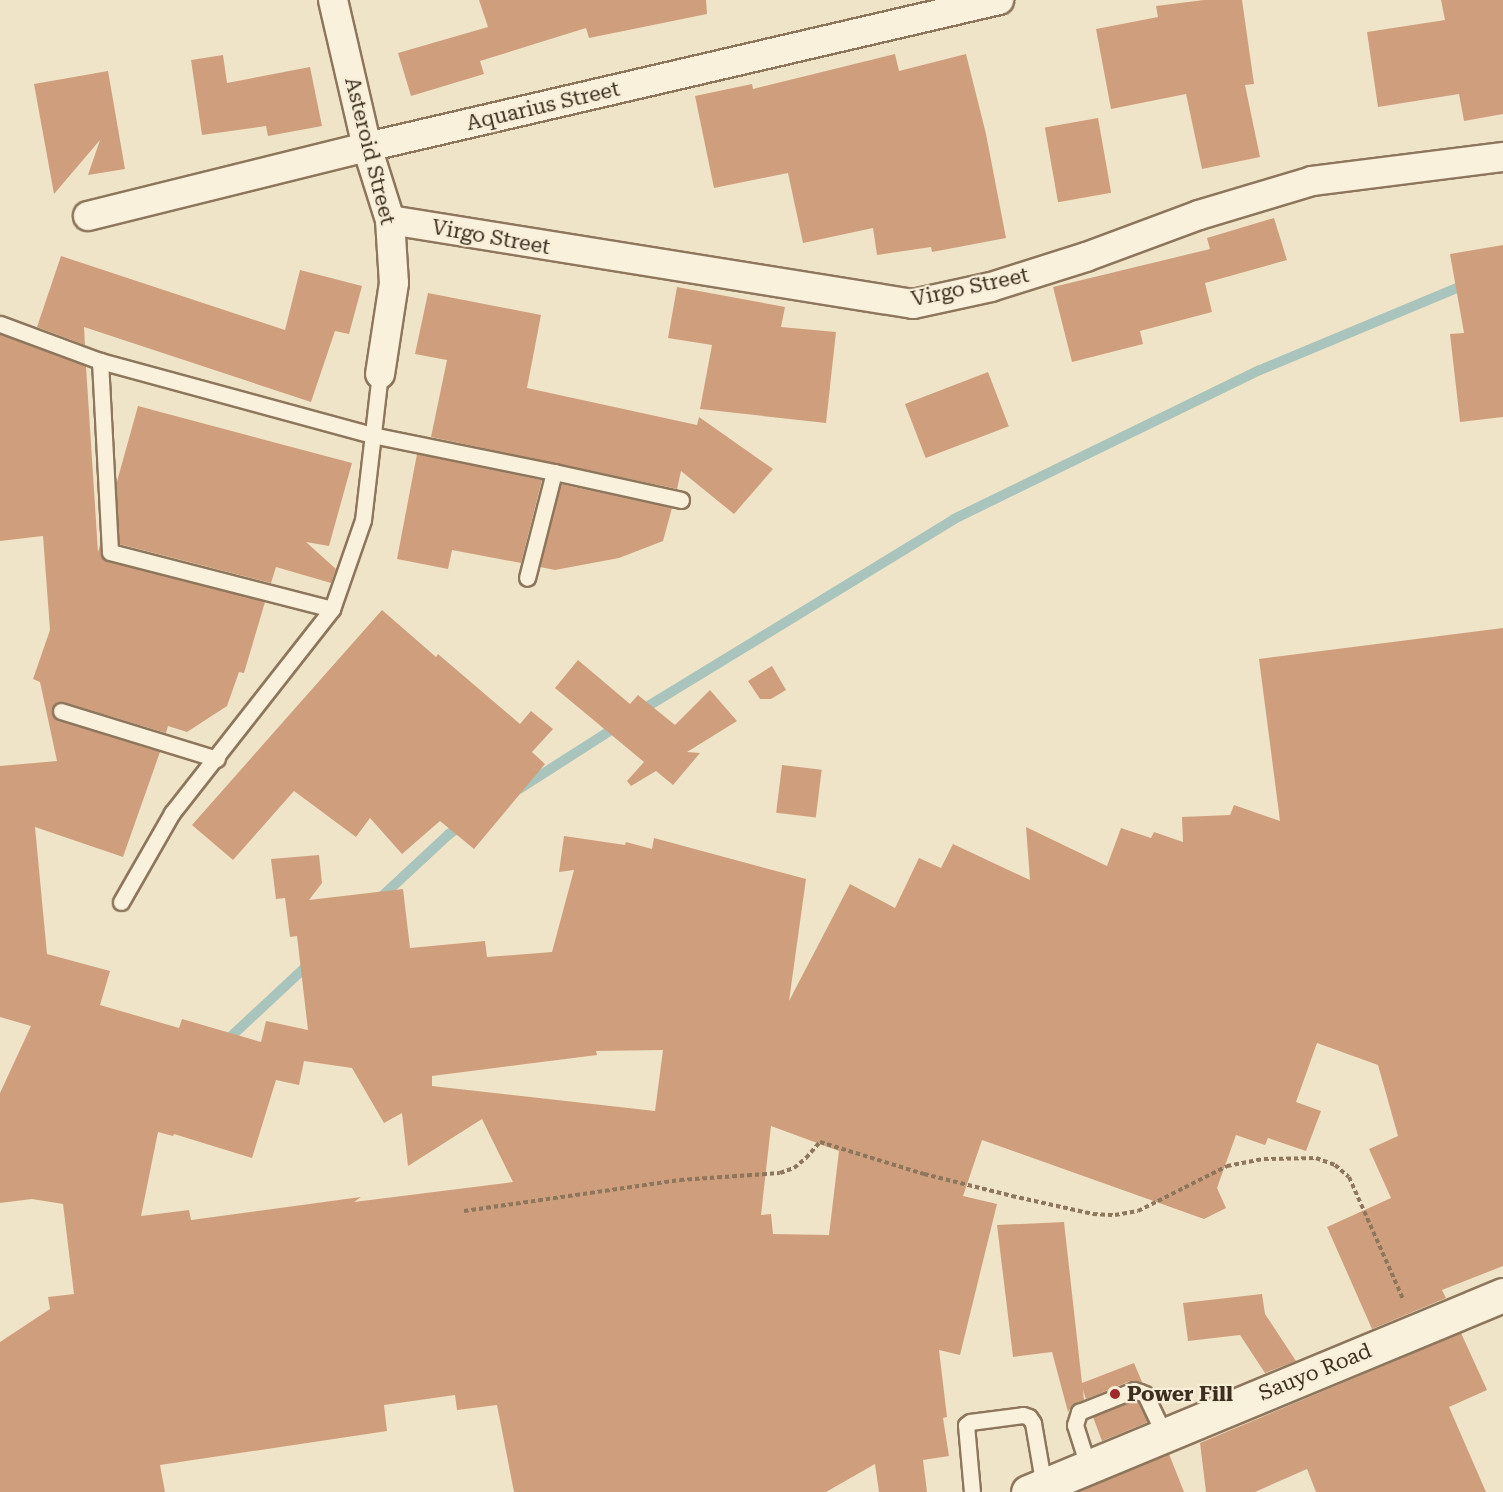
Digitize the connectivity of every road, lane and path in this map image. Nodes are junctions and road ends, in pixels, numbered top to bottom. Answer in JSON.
{"nodes":[{"id":1,"x":333,"y":0,"type":"edge"},
{"id":2,"x":999,"y":0,"type":"edge"},
{"id":3,"x":367,"y":147,"type":"junction"},
{"id":4,"x":1503,"y":157,"type":"edge"},
{"id":5,"x":88,"y":216,"type":"dead end"},
{"id":6,"x":390,"y":220,"type":"junction"},
{"id":7,"x":0,"y":324,"type":"edge"},
{"id":8,"x":100,"y":361,"type":"junction"},
{"id":9,"x":380,"y":374,"type":"joint"},
{"id":10,"x":372,"y":435,"type":"junction"},
{"id":11,"x":554,"y":472,"type":"junction"},
{"id":12,"x":681,"y":500,"type":"dead end"},
{"id":13,"x":527,"y":578,"type":"dead end"},
{"id":14,"x":332,"y":609,"type":"junction"},
{"id":15,"x":60,"y":711,"type":"dead end"},
{"id":16,"x":217,"y":759,"type":"junction"},
{"id":17,"x":120,"y":902,"type":"dead end"},
{"id":18,"x":464,"y":1211,"type":"dead end"},
{"id":19,"x":1503,"y":1295,"type":"edge"},
{"id":20,"x":1416,"y":1330,"type":"junction"},
{"id":21,"x":1164,"y":1434,"type":"junction"},
{"id":22,"x":1088,"y":1466,"type":"junction"},
{"id":23,"x":1039,"y":1490,"type":"edge"},
{"id":24,"x":972,"y":1492,"type":"edge"}],
"edges":[{"from":1,"to":3,"type":"street","name":"Asteroid Street"},
{"from":2,"to":3,"type":"street","name":"Aquarius Street"},
{"from":3,"to":5,"type":"street","name":"Aquarius Street"},
{"from":3,"to":6,"type":"street","name":"Asteroid Street"},
{"from":4,"to":6,"type":"street","name":"Virgo Street"},
{"from":6,"to":9,"type":"street","name":"Asteroid Street"},
{"from":7,"to":8,"type":"lane"},
{"from":8,"to":10,"type":"lane"},
{"from":8,"to":14,"type":"lane"},
{"from":9,"to":10,"type":"lane"},
{"from":10,"to":11,"type":"lane"},
{"from":10,"to":14,"type":"lane"},
{"from":11,"to":12,"type":"lane"},
{"from":11,"to":13,"type":"lane"},
{"from":14,"to":16,"type":"lane"},
{"from":15,"to":16,"type":"lane"},
{"from":16,"to":17,"type":"lane"},
{"from":18,"to":20,"type":"path"},
{"from":19,"to":20,"type":"main road","name":"Sauyo Road"},
{"from":20,"to":21,"type":"main road","name":"Sauyo Road"},
{"from":21,"to":22,"type":"main road","name":"Sauyo Road"},
{"from":21,"to":22,"type":"lane"},
{"from":22,"to":23,"type":"main road","name":"Sauyo Road"},
{"from":23,"to":24,"type":"lane"}]}
